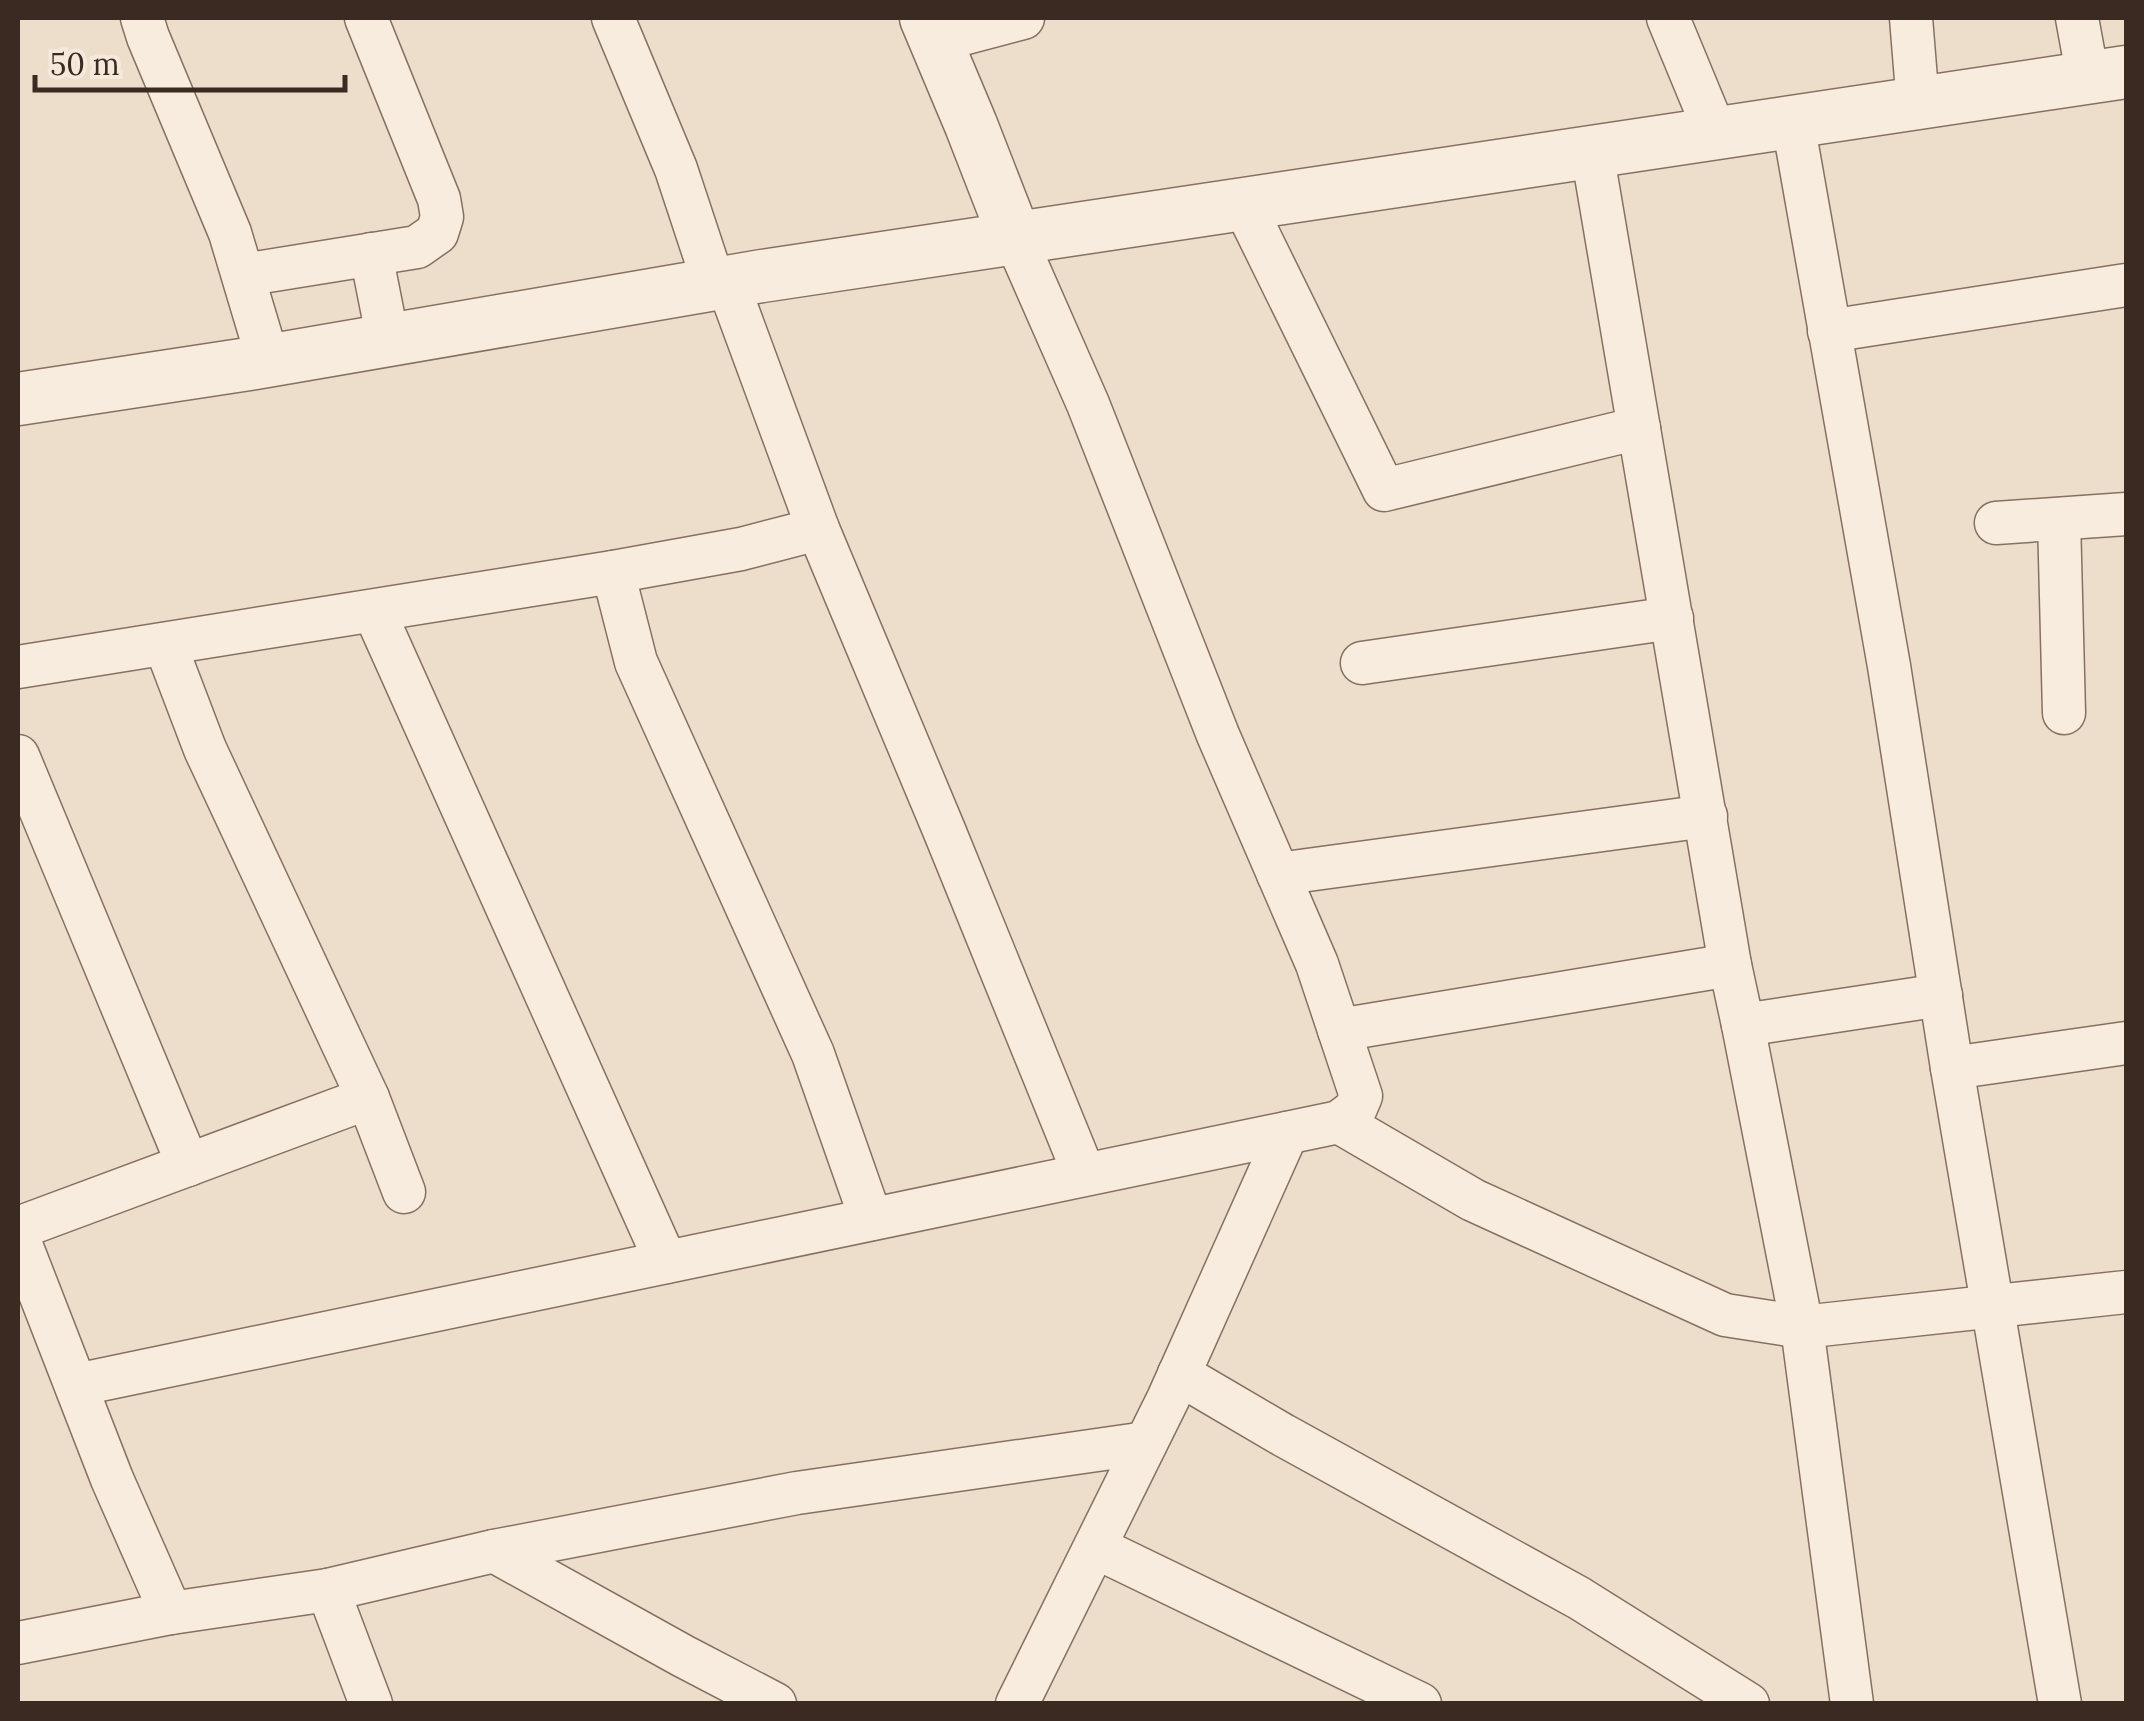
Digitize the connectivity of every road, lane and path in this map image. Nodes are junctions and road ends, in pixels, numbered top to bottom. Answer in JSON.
{"nodes":[{"id":1,"x":142,"y":18,"type":"edge"},
{"id":2,"x":366,"y":18,"type":"edge"},
{"id":3,"x":613,"y":18,"type":"edge"},
{"id":4,"x":1023,"y":18,"type":"edge"},
{"id":5,"x":1668,"y":18,"type":"edge"},
{"id":6,"x":1911,"y":18,"type":"edge"},
{"id":7,"x":2076,"y":18,"type":"edge"},
{"id":8,"x":930,"y":29,"type":"edge"},
{"id":9,"x":2107,"y":75,"type":"edge"},
{"id":10,"x":1918,"y":104,"type":"junction"},
{"id":11,"x":1793,"y":122,"type":"junction"},
{"id":12,"x":1716,"y":134,"type":"junction"},
{"id":13,"x":1592,"y":152,"type":"junction"},
{"id":14,"x":1243,"y":203,"type":"junction"},
{"id":15,"x":1015,"y":238,"type":"junction"},
{"id":16,"x":372,"y":254,"type":"junction"},
{"id":17,"x":243,"y":275,"type":"junction"},
{"id":18,"x":720,"y":283,"type":"junction"},
{"id":19,"x":2126,"y":285,"type":"edge"},
{"id":20,"x":1829,"y":331,"type":"junction"},
{"id":21,"x":388,"y":340,"type":"junction"},
{"id":22,"x":268,"y":360,"type":"junction"},
{"id":23,"x":18,"y":399,"type":"edge"},
{"id":24,"x":1640,"y":428,"type":"junction"},
{"id":25,"x":2126,"y":514,"type":"edge"},
{"id":26,"x":2059,"y":519,"type":"junction"},
{"id":27,"x":1996,"y":523,"type":"dead end"},
{"id":28,"x":818,"y":529,"type":"junction"},
{"id":29,"x":613,"y":572,"type":"junction"},
{"id":30,"x":374,"y":611,"type":"junction"},
{"id":31,"x":1672,"y":618,"type":"junction"},
{"id":32,"x":164,"y":644,"type":"junction"},
{"id":33,"x":1362,"y":662,"type":"dead end"},
{"id":34,"x":18,"y":667,"type":"edge"},
{"id":35,"x":2064,"y":713,"type":"dead end"},
{"id":36,"x":18,"y":756,"type":"edge"},
{"id":37,"x":1706,"y":816,"type":"junction"},
{"id":38,"x":1278,"y":874,"type":"junction"},
{"id":39,"x":1730,"y":965,"type":"junction"},
{"id":40,"x":1941,"y":995,"type":"junction"},
{"id":41,"x":1743,"y":1025,"type":"junction"},
{"id":42,"x":1339,"y":1030,"type":"junction"},
{"id":43,"x":2126,"y":1043,"type":"edge"},
{"id":44,"x":1952,"y":1068,"type":"junction"},
{"id":45,"x":368,"y":1098,"type":"junction"},
{"id":46,"x":1339,"y":1122,"type":"junction"},
{"id":47,"x":1287,"y":1133,"type":"junction"},
{"id":48,"x":188,"y":1164,"type":"junction"},
{"id":49,"x":1084,"y":1174,"type":"junction"},
{"id":50,"x":404,"y":1192,"type":"dead end"},
{"id":51,"x":871,"y":1219,"type":"junction"},
{"id":52,"x":18,"y":1228,"type":"edge"},
{"id":53,"x":18,"y":1238,"type":"edge"},
{"id":54,"x":666,"y":1262,"type":"junction"},
{"id":55,"x":2126,"y":1292,"type":"edge"},
{"id":56,"x":1992,"y":1306,"type":"junction"},
{"id":57,"x":1802,"y":1327,"type":"junction"},
{"id":58,"x":1180,"y":1374,"type":"junction"},
{"id":59,"x":76,"y":1385,"type":"junction"},
{"id":60,"x":1146,"y":1443,"type":"junction"},
{"id":61,"x":1095,"y":1547,"type":"junction"},
{"id":62,"x":494,"y":1551,"type":"junction"},
{"id":63,"x":328,"y":1590,"type":"junction"},
{"id":64,"x":171,"y":1612,"type":"junction"},
{"id":65,"x":18,"y":1642,"type":"edge"},
{"id":66,"x":371,"y":1704,"type":"edge"},
{"id":67,"x":775,"y":1704,"type":"edge"},
{"id":68,"x":1017,"y":1704,"type":"edge"},
{"id":69,"x":1420,"y":1704,"type":"edge"},
{"id":70,"x":1748,"y":1704,"type":"edge"},
{"id":71,"x":1852,"y":1704,"type":"edge"},
{"id":72,"x":2060,"y":1704,"type":"edge"}],
"edges":[{"from":1,"to":17,"type":"street"},
{"from":2,"to":16,"type":"street"},
{"from":3,"to":18,"type":"street"},
{"from":4,"to":8,"type":"street"},
{"from":5,"to":12,"type":"street"},
{"from":6,"to":10,"type":"street"},
{"from":7,"to":9,"type":"street"},
{"from":8,"to":15,"type":"street"},
{"from":9,"to":10,"type":"street"},
{"from":10,"to":11,"type":"street"},
{"from":11,"to":12,"type":"street"},
{"from":11,"to":20,"type":"street"},
{"from":12,"to":13,"type":"street"},
{"from":13,"to":14,"type":"street"},
{"from":13,"to":24,"type":"street"},
{"from":14,"to":15,"type":"street"},
{"from":14,"to":24,"type":"street"},
{"from":15,"to":18,"type":"street"},
{"from":15,"to":38,"type":"street"},
{"from":16,"to":17,"type":"street"},
{"from":16,"to":21,"type":"street"},
{"from":17,"to":22,"type":"street"},
{"from":18,"to":21,"type":"street"},
{"from":18,"to":28,"type":"street"},
{"from":19,"to":20,"type":"street"},
{"from":20,"to":40,"type":"street"},
{"from":21,"to":22,"type":"street"},
{"from":22,"to":23,"type":"street"},
{"from":24,"to":31,"type":"street"},
{"from":25,"to":26,"type":"street"},
{"from":26,"to":27,"type":"street"},
{"from":26,"to":35,"type":"street"},
{"from":28,"to":29,"type":"street"},
{"from":28,"to":49,"type":"street"},
{"from":29,"to":30,"type":"street"},
{"from":29,"to":51,"type":"street"},
{"from":30,"to":32,"type":"street"},
{"from":30,"to":54,"type":"street"},
{"from":31,"to":33,"type":"street"},
{"from":31,"to":37,"type":"street"},
{"from":32,"to":34,"type":"street"},
{"from":32,"to":45,"type":"street"},
{"from":36,"to":48,"type":"street"},
{"from":37,"to":38,"type":"street"},
{"from":37,"to":39,"type":"street"},
{"from":38,"to":42,"type":"street"},
{"from":39,"to":41,"type":"street"},
{"from":39,"to":42,"type":"street"},
{"from":40,"to":41,"type":"street"},
{"from":40,"to":44,"type":"street"},
{"from":41,"to":57,"type":"street"},
{"from":42,"to":46,"type":"street"},
{"from":43,"to":44,"type":"street"},
{"from":44,"to":56,"type":"street"},
{"from":45,"to":48,"type":"street"},
{"from":45,"to":50,"type":"street"},
{"from":46,"to":47,"type":"street"},
{"from":46,"to":57,"type":"street"},
{"from":47,"to":49,"type":"street"},
{"from":47,"to":58,"type":"street"},
{"from":48,"to":52,"type":"street"},
{"from":49,"to":51,"type":"street"},
{"from":51,"to":54,"type":"street"},
{"from":53,"to":59,"type":"street"},
{"from":54,"to":59,"type":"street"},
{"from":55,"to":56,"type":"street"},
{"from":56,"to":57,"type":"street"},
{"from":56,"to":72,"type":"street"},
{"from":57,"to":71,"type":"street"},
{"from":58,"to":60,"type":"street"},
{"from":58,"to":70,"type":"street"},
{"from":59,"to":64,"type":"street"},
{"from":60,"to":61,"type":"street"},
{"from":60,"to":62,"type":"street"},
{"from":61,"to":68,"type":"street"},
{"from":61,"to":69,"type":"street"},
{"from":62,"to":63,"type":"street"},
{"from":62,"to":67,"type":"street"},
{"from":63,"to":64,"type":"street"},
{"from":63,"to":66,"type":"street"},
{"from":64,"to":65,"type":"street"}]}
